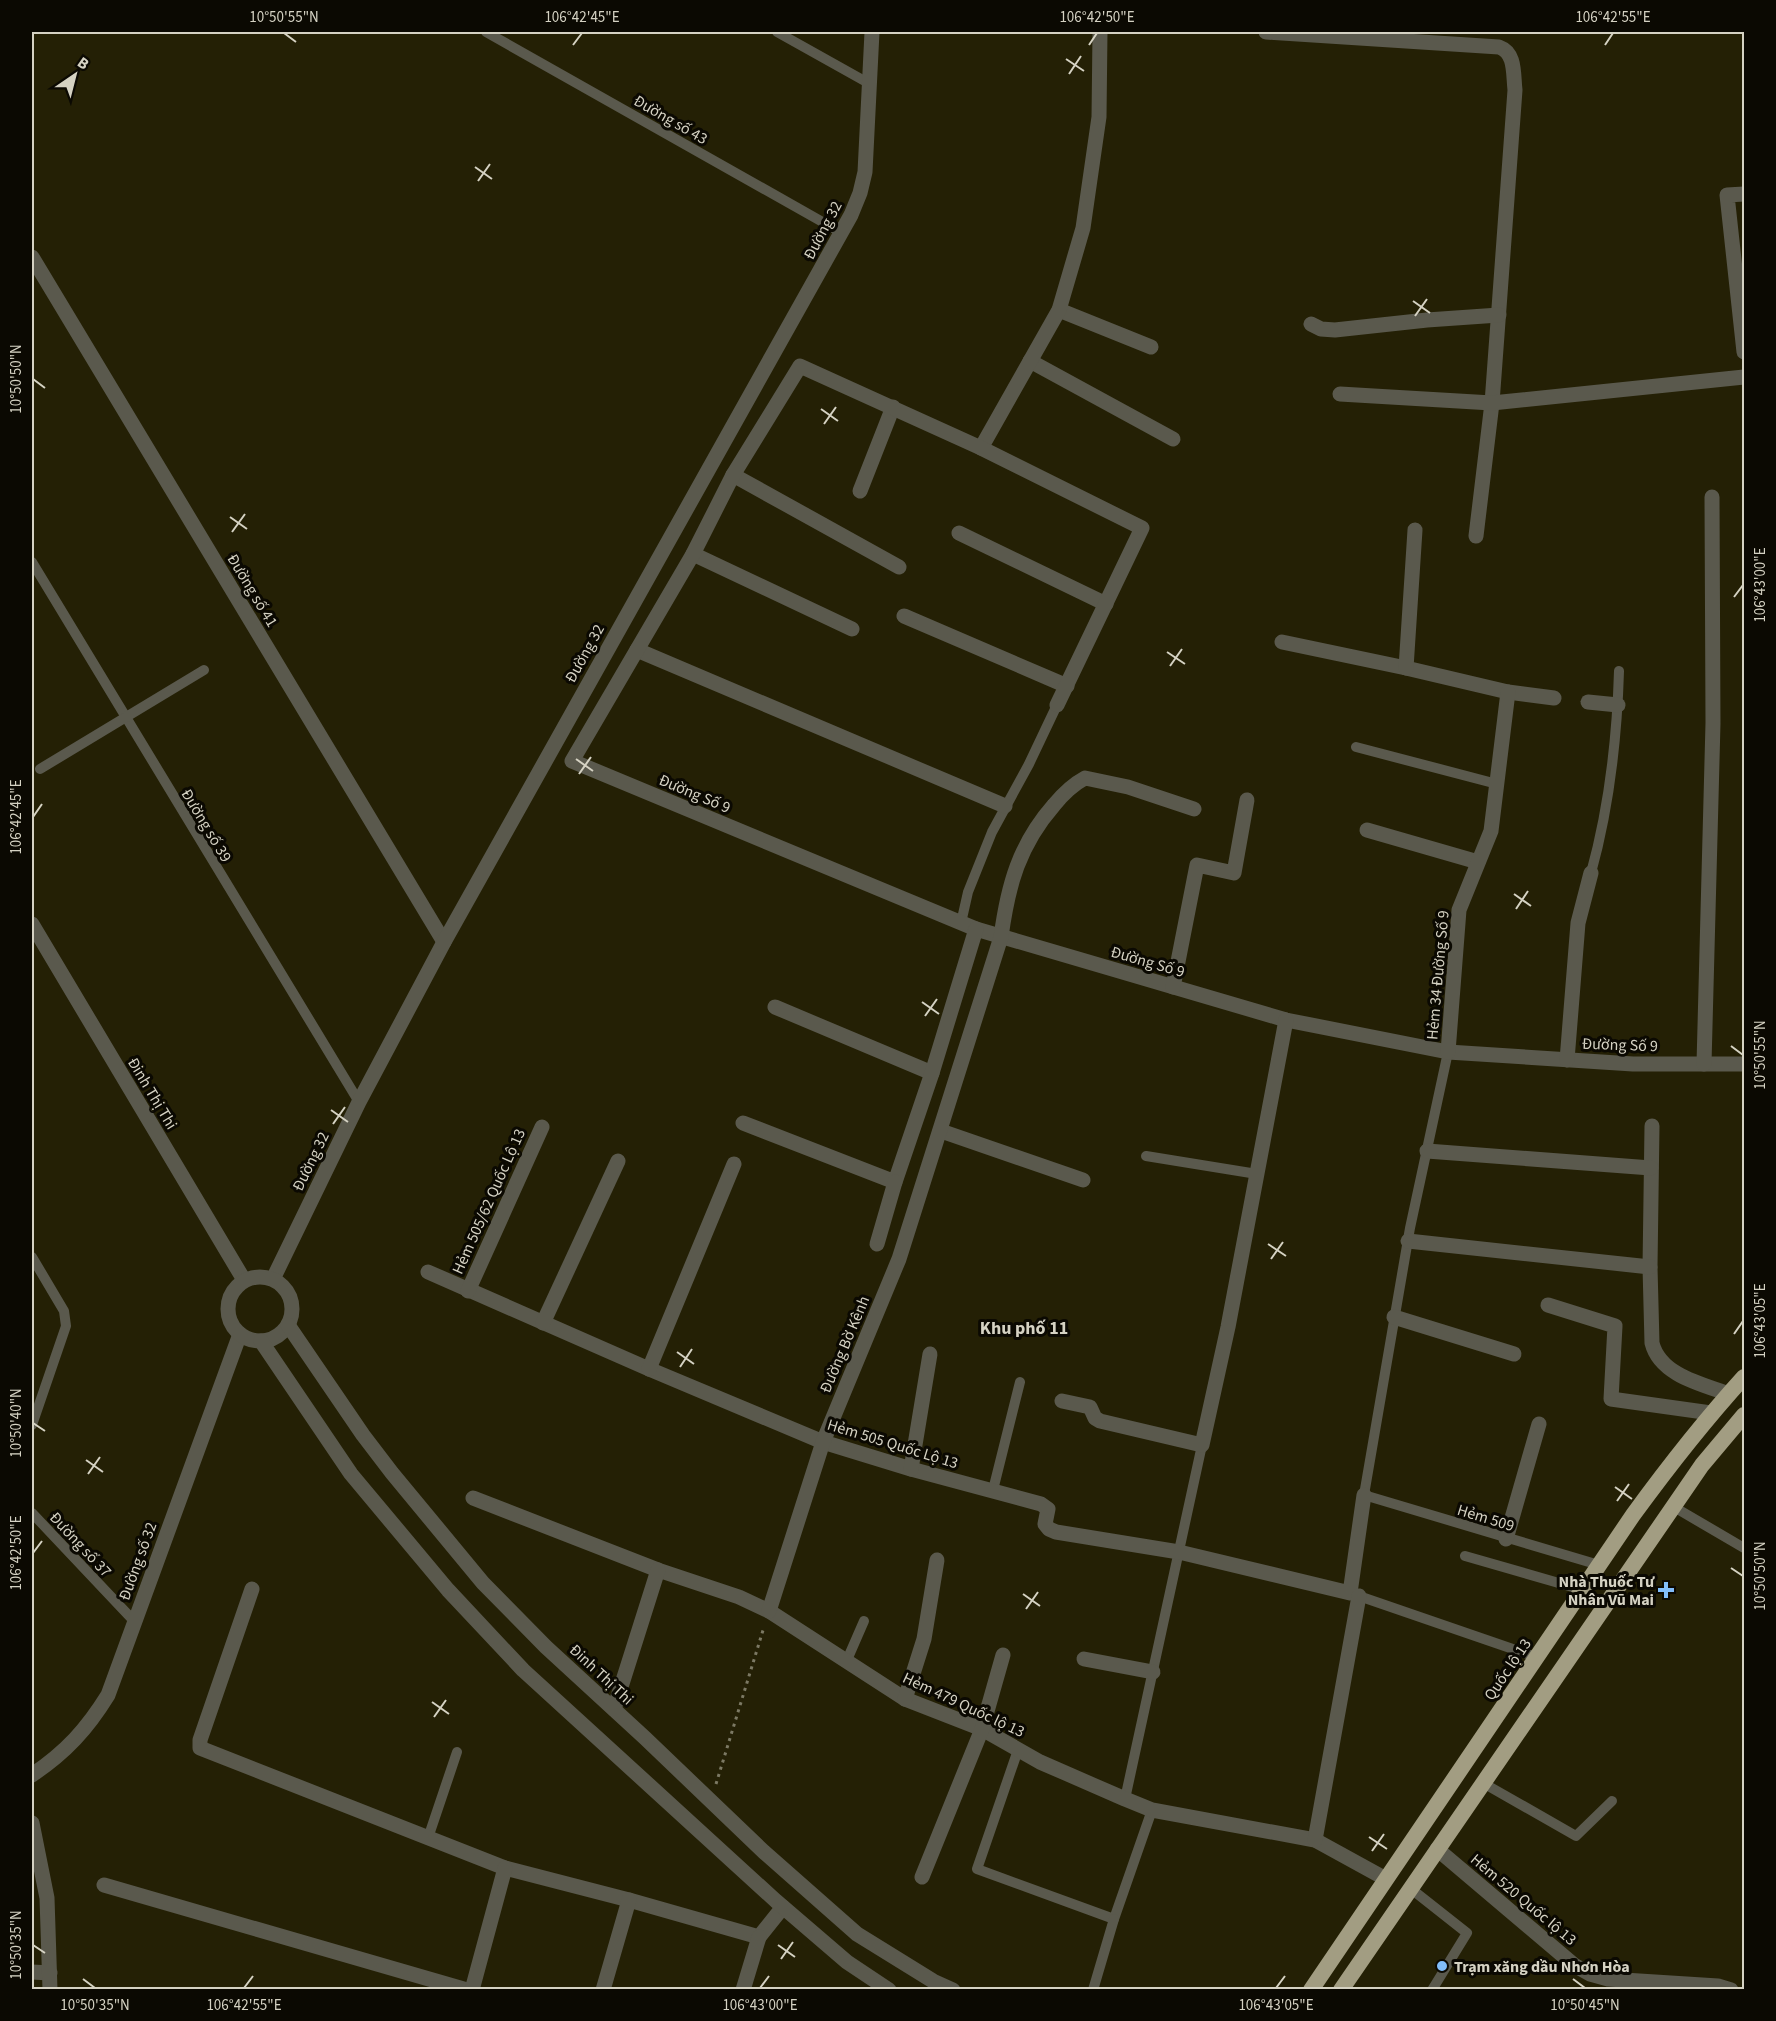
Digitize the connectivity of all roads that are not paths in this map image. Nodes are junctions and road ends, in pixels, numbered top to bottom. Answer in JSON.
{"nodes":[{"id":1,"x":486,"y":32,"type":"edge"},
{"id":2,"x":777,"y":32,"type":"edge"},
{"id":3,"x":872,"y":32,"type":"edge"},
{"id":4,"x":1100,"y":32,"type":"edge"},
{"id":5,"x":1274,"y":33,"type":"edge"},
{"id":6,"x":870,"y":84,"type":"junction"},
{"id":7,"x":1744,"y":194,"type":"edge"},
{"id":8,"x":842,"y":233,"type":"junction"},
{"id":9,"x":32,"y":257,"type":"edge"},
{"id":10,"x":1059,"y":310,"type":"junction"},
{"id":11,"x":1499,"y":315,"type":"junction"},
{"id":12,"x":1311,"y":324,"type":"dead end"},
{"id":13,"x":1150,"y":347,"type":"dead end"},
{"id":14,"x":1744,"y":352,"type":"edge"},
{"id":15,"x":1030,"y":361,"type":"junction"},
{"id":16,"x":1744,"y":377,"type":"edge"},
{"id":17,"x":1340,"y":394,"type":"dead end"},
{"id":18,"x":1492,"y":403,"type":"junction"},
{"id":19,"x":893,"y":407,"type":"junction"},
{"id":20,"x":1173,"y":439,"type":"dead end"},
{"id":21,"x":981,"y":448,"type":"junction"},
{"id":22,"x":733,"y":475,"type":"junction"},
{"id":23,"x":860,"y":491,"type":"dead end"},
{"id":24,"x":1712,"y":497,"type":"dead end"},
{"id":25,"x":1415,"y":530,"type":"dead end"},
{"id":26,"x":959,"y":533,"type":"dead end"},
{"id":27,"x":1476,"y":536,"type":"dead end"},
{"id":28,"x":693,"y":554,"type":"junction"},
{"id":29,"x":32,"y":562,"type":"edge"},
{"id":30,"x":899,"y":567,"type":"dead end"},
{"id":31,"x":1106,"y":604,"type":"junction"},
{"id":32,"x":904,"y":616,"type":"dead end"},
{"id":33,"x":852,"y":629,"type":"dead end"},
{"id":34,"x":1282,"y":642,"type":"dead end"},
{"id":35,"x":637,"y":650,"type":"junction"},
{"id":36,"x":1407,"y":668,"type":"junction"},
{"id":37,"x":204,"y":670,"type":"dead end"},
{"id":38,"x":1618,"y":671,"type":"dead end"},
{"id":39,"x":1067,"y":686,"type":"junction"},
{"id":40,"x":1509,"y":692,"type":"junction"},
{"id":41,"x":1554,"y":698,"type":"dead end"},
{"id":42,"x":1588,"y":702,"type":"dead end"},
{"id":43,"x":1057,"y":705,"type":"joint"},
{"id":44,"x":1618,"y":705,"type":"junction"},
{"id":45,"x":124,"y":717,"type":"junction"},
{"id":46,"x":1356,"y":747,"type":"dead end"},
{"id":47,"x":40,"y":769,"type":"dead end"},
{"id":48,"x":1497,"y":784,"type":"junction"},
{"id":49,"x":1247,"y":800,"type":"dead end"},
{"id":50,"x":1005,"y":806,"type":"junction"},
{"id":51,"x":1194,"y":808,"type":"dead end"},
{"id":52,"x":1367,"y":830,"type":"dead end"},
{"id":53,"x":1478,"y":862,"type":"junction"},
{"id":54,"x":1591,"y":873,"type":"joint"},
{"id":55,"x":961,"y":922,"type":"junction"},
{"id":56,"x":32,"y":924,"type":"edge"},
{"id":57,"x":976,"y":929,"type":"junction"},
{"id":58,"x":1001,"y":937,"type":"junction"},
{"id":59,"x":444,"y":942,"type":"junction"},
{"id":60,"x":1173,"y":987,"type":"junction"},
{"id":61,"x":775,"y":1007,"type":"dead end"},
{"id":62,"x":1286,"y":1020,"type":"junction"},
{"id":63,"x":1448,"y":1052,"type":"junction"},
{"id":64,"x":1567,"y":1060,"type":"junction"},
{"id":65,"x":1704,"y":1064,"type":"junction"},
{"id":66,"x":1744,"y":1064,"type":"edge"},
{"id":67,"x":932,"y":1073,"type":"junction"},
{"id":68,"x":358,"y":1102,"type":"junction"},
{"id":69,"x":743,"y":1123,"type":"dead end"},
{"id":70,"x":1652,"y":1126,"type":"dead end"},
{"id":71,"x":542,"y":1127,"type":"dead end"},
{"id":72,"x":941,"y":1131,"type":"junction"},
{"id":73,"x":1427,"y":1152,"type":"junction"},
{"id":74,"x":1146,"y":1156,"type":"dead end"},
{"id":75,"x":618,"y":1161,"type":"dead end"},
{"id":76,"x":734,"y":1164,"type":"dead end"},
{"id":77,"x":1652,"y":1167,"type":"junction"},
{"id":78,"x":1257,"y":1174,"type":"junction"},
{"id":79,"x":1083,"y":1180,"type":"dead end"},
{"id":80,"x":895,"y":1182,"type":"junction"},
{"id":81,"x":1408,"y":1241,"type":"junction"},
{"id":82,"x":877,"y":1244,"type":"dead end"},
{"id":83,"x":32,"y":1257,"type":"edge"},
{"id":84,"x":1650,"y":1267,"type":"junction"},
{"id":85,"x":428,"y":1272,"type":"dead end"},
{"id":86,"x":244,"y":1280,"type":"junction"},
{"id":87,"x":273,"y":1280,"type":"junction"},
{"id":88,"x":468,"y":1291,"type":"junction"},
{"id":89,"x":1548,"y":1305,"type":"dead end"},
{"id":90,"x":1394,"y":1317,"type":"junction"},
{"id":91,"x":543,"y":1323,"type":"junction"},
{"id":92,"x":288,"y":1325,"type":"junction"},
{"id":93,"x":240,"y":1334,"type":"junction"},
{"id":94,"x":261,"y":1341,"type":"junction"},
{"id":95,"x":930,"y":1354,"type":"dead end"},
{"id":96,"x":1514,"y":1354,"type":"dead end"},
{"id":97,"x":649,"y":1369,"type":"junction"},
{"id":98,"x":1744,"y":1377,"type":"edge"},
{"id":99,"x":1020,"y":1383,"type":"dead end"},
{"id":100,"x":1729,"y":1394,"type":"junction"},
{"id":101,"x":1062,"y":1401,"type":"dead end"},
{"id":102,"x":1711,"y":1413,"type":"junction"},
{"id":103,"x":1744,"y":1415,"type":"edge"},
{"id":104,"x":1539,"y":1424,"type":"dead end"},
{"id":105,"x":32,"y":1425,"type":"edge"},
{"id":106,"x":823,"y":1442,"type":"junction"},
{"id":107,"x":1202,"y":1445,"type":"junction"},
{"id":108,"x":911,"y":1469,"type":"junction"},
{"id":109,"x":993,"y":1490,"type":"junction"},
{"id":110,"x":1364,"y":1495,"type":"junction"},
{"id":111,"x":473,"y":1498,"type":"dead end"},
{"id":112,"x":1674,"y":1507,"type":"junction"},
{"id":113,"x":32,"y":1513,"type":"edge"},
{"id":114,"x":1506,"y":1539,"type":"junction"},
{"id":115,"x":1744,"y":1548,"type":"edge"},
{"id":116,"x":1179,"y":1552,"type":"junction"},
{"id":117,"x":1465,"y":1556,"type":"dead end"},
{"id":118,"x":937,"y":1560,"type":"dead end"},
{"id":119,"x":1599,"y":1565,"type":"junction"},
{"id":120,"x":658,"y":1570,"type":"junction"},
{"id":121,"x":252,"y":1589,"type":"dead end"},
{"id":122,"x":1583,"y":1590,"type":"junction"},
{"id":123,"x":1355,"y":1594,"type":"junction"},
{"id":124,"x":769,"y":1611,"type":"junction"},
{"id":125,"x":864,"y":1620,"type":"dead end"},
{"id":126,"x":134,"y":1621,"type":"junction"},
{"id":127,"x":1003,"y":1655,"type":"dead end"},
{"id":128,"x":1536,"y":1657,"type":"junction"},
{"id":129,"x":1084,"y":1659,"type":"dead end"},
{"id":130,"x":847,"y":1660,"type":"junction"},
{"id":131,"x":1153,"y":1672,"type":"junction"},
{"id":132,"x":905,"y":1699,"type":"junction"},
{"id":133,"x":614,"y":1709,"type":"junction"},
{"id":134,"x":982,"y":1729,"type":"junction"},
{"id":135,"x":1018,"y":1750,"type":"junction"},
{"id":136,"x":457,"y":1752,"type":"dead end"},
{"id":137,"x":32,"y":1774,"type":"edge"},
{"id":138,"x":1483,"y":1783,"type":"junction"},
{"id":139,"x":1125,"y":1799,"type":"junction"},
{"id":140,"x":1612,"y":1801,"type":"dead end"},
{"id":141,"x":1152,"y":1810,"type":"junction"},
{"id":142,"x":32,"y":1823,"type":"edge"},
{"id":143,"x":428,"y":1838,"type":"junction"},
{"id":144,"x":1315,"y":1840,"type":"junction"},
{"id":145,"x":1437,"y":1849,"type":"junction"},
{"id":146,"x":505,"y":1868,"type":"junction"},
{"id":147,"x":922,"y":1876,"type":"dead end"},
{"id":148,"x":1386,"y":1879,"type":"junction"},
{"id":149,"x":104,"y":1886,"type":"dead end"},
{"id":150,"x":1410,"y":1888,"type":"junction"},
{"id":151,"x":629,"y":1900,"type":"junction"},
{"id":152,"x":783,"y":1907,"type":"junction"},
{"id":153,"x":1114,"y":1919,"type":"junction"},
{"id":154,"x":759,"y":1937,"type":"junction"},
{"id":155,"x":32,"y":1972,"type":"edge"},
{"id":156,"x":50,"y":1973,"type":"junction"},
{"id":157,"x":50,"y":1989,"type":"edge"},
{"id":158,"x":467,"y":1989,"type":"edge"},
{"id":159,"x":472,"y":1989,"type":"edge"},
{"id":160,"x":603,"y":1989,"type":"edge"},
{"id":161,"x":742,"y":1989,"type":"edge"},
{"id":162,"x":889,"y":1989,"type":"edge"},
{"id":163,"x":952,"y":1989,"type":"edge"},
{"id":164,"x":1093,"y":1989,"type":"edge"},
{"id":165,"x":1311,"y":1989,"type":"edge"},
{"id":166,"x":1341,"y":1989,"type":"edge"},
{"id":167,"x":1432,"y":1989,"type":"edge"},
{"id":168,"x":1731,"y":1989,"type":"edge"}],
"edges":[{"from":1,"to":8,"type":"lane","name":"Đường số 43"},
{"from":2,"to":6,"type":"lane"},
{"from":3,"to":6,"type":"street","name":"Đường 32"},
{"from":4,"to":10,"type":"street"},
{"from":5,"to":11,"type":"street"},
{"from":6,"to":8,"type":"street","name":"Đường 32"},
{"from":7,"to":14,"type":"street"},
{"from":8,"to":59,"type":"street","name":"Đường 32"},
{"from":9,"to":59,"type":"street","name":"Đường số 41"},
{"from":10,"to":13,"type":"street"},
{"from":10,"to":15,"type":"street"},
{"from":11,"to":12,"type":"street"},
{"from":11,"to":18,"type":"street"},
{"from":15,"to":20,"type":"street"},
{"from":15,"to":21,"type":"street"},
{"from":16,"to":18,"type":"street"},
{"from":17,"to":18,"type":"street"},
{"from":18,"to":27,"type":"street"},
{"from":19,"to":21,"type":"street"},
{"from":19,"to":22,"type":"street"},
{"from":19,"to":23,"type":"street"},
{"from":21,"to":31,"type":"street"},
{"from":22,"to":28,"type":"street"},
{"from":22,"to":30,"type":"street"},
{"from":24,"to":65,"type":"street"},
{"from":25,"to":36,"type":"street"},
{"from":26,"to":31,"type":"street"},
{"from":28,"to":33,"type":"street"},
{"from":28,"to":35,"type":"street"},
{"from":29,"to":45,"type":"lane","name":"Đường số 39"},
{"from":31,"to":39,"type":"street"},
{"from":32,"to":39,"type":"street"},
{"from":34,"to":36,"type":"street"},
{"from":35,"to":50,"type":"street"},
{"from":35,"to":55,"type":"street","name":"Đường Số 9"},
{"from":36,"to":40,"type":"street"},
{"from":37,"to":45,"type":"lane"},
{"from":38,"to":44,"type":"lane"},
{"from":39,"to":43,"type":"street"},
{"from":40,"to":41,"type":"street"},
{"from":40,"to":48,"type":"street","name":"Hẻm 34 Đường Số 9"},
{"from":42,"to":44,"type":"street"},
{"from":43,"to":50,"type":"lane"},
{"from":44,"to":54,"type":"lane"},
{"from":45,"to":47,"type":"lane"},
{"from":45,"to":68,"type":"lane","name":"Đường số 39"},
{"from":46,"to":48,"type":"lane"},
{"from":48,"to":53,"type":"street","name":"Hẻm 34 Đường Số 9"},
{"from":49,"to":60,"type":"street"},
{"from":50,"to":55,"type":"lane"},
{"from":51,"to":58,"type":"street","name":"Đường Bờ Kênh"},
{"from":52,"to":53,"type":"street"},
{"from":53,"to":63,"type":"street","name":"Hẻm 34 Đường Số 9"},
{"from":54,"to":64,"type":"street"},
{"from":55,"to":57,"type":"street","name":"Đường Số 9"},
{"from":56,"to":86,"type":"street","name":"Đinh Thị Thi"},
{"from":57,"to":58,"type":"street","name":"Đường Số 9"},
{"from":57,"to":67,"type":"street"},
{"from":58,"to":60,"type":"street","name":"Đường Số 9"},
{"from":58,"to":72,"type":"street","name":"Đường Bờ Kênh"},
{"from":59,"to":68,"type":"street","name":"Đường 32"},
{"from":60,"to":62,"type":"street","name":"Đường Số 9"},
{"from":61,"to":67,"type":"street"},
{"from":62,"to":63,"type":"street","name":"Đường Số 9"},
{"from":62,"to":78,"type":"street"},
{"from":63,"to":64,"type":"street","name":"Đường Số 9"},
{"from":63,"to":73,"type":"lane"},
{"from":64,"to":65,"type":"street","name":"Đường Số 9"},
{"from":65,"to":66,"type":"street","name":"Đường Số 9"},
{"from":67,"to":80,"type":"street"},
{"from":68,"to":87,"type":"street","name":"Đường 32"},
{"from":69,"to":80,"type":"street"},
{"from":70,"to":77,"type":"street"},
{"from":71,"to":88,"type":"street","name":"Hẻm 505/62 Quốc Lộ 13"},
{"from":72,"to":79,"type":"street"},
{"from":72,"to":106,"type":"street","name":"Đường Bờ Kênh"},
{"from":73,"to":77,"type":"street"},
{"from":73,"to":81,"type":"lane"},
{"from":74,"to":78,"type":"lane"},
{"from":75,"to":91,"type":"street"},
{"from":76,"to":97,"type":"street"},
{"from":77,"to":84,"type":"street"},
{"from":78,"to":107,"type":"street"},
{"from":80,"to":82,"type":"street"},
{"from":81,"to":84,"type":"street"},
{"from":81,"to":90,"type":"lane"},
{"from":83,"to":105,"type":"lane"},
{"from":84,"to":100,"type":"street"},
{"from":85,"to":88,"type":"street","name":"Hẻm 505 Quốc Lộ 13"},
{"from":86,"to":87,"type":"street"},
{"from":86,"to":93,"type":"street"},
{"from":87,"to":92,"type":"street"},
{"from":88,"to":91,"type":"street","name":"Hẻm 505 Quốc Lộ 13"},
{"from":89,"to":102,"type":"street"},
{"from":90,"to":96,"type":"street"},
{"from":90,"to":110,"type":"lane"},
{"from":91,"to":97,"type":"street","name":"Hẻm 505 Quốc Lộ 13"},
{"from":92,"to":94,"type":"street"},
{"from":92,"to":133,"type":"street","name":"Đinh Thị Thi"},
{"from":93,"to":94,"type":"street"},
{"from":93,"to":126,"type":"street","name":"Đường số 32"},
{"from":94,"to":152,"type":"street"},
{"from":95,"to":108,"type":"street"},
{"from":97,"to":106,"type":"street","name":"Hẻm 505 Quốc Lộ 13"},
{"from":98,"to":100,"type":"highway","name":"Quốc lộ 13"},
{"from":99,"to":109,"type":"lane"},
{"from":100,"to":102,"type":"highway","name":"Quốc lộ 13"},
{"from":101,"to":107,"type":"street"},
{"from":102,"to":119,"type":"highway","name":"Quốc lộ 13"},
{"from":103,"to":112,"type":"highway"},
{"from":104,"to":114,"type":"street"},
{"from":106,"to":108,"type":"street","name":"Hẻm 505 Quốc Lộ 13"},
{"from":106,"to":124,"type":"street","name":"Đường Bờ Kênh"},
{"from":107,"to":116,"type":"lane"},
{"from":108,"to":109,"type":"street","name":"Hẻm 505 Quốc Lộ 13"},
{"from":109,"to":116,"type":"street","name":"Hẻm 505 Quốc Lộ 13"},
{"from":110,"to":114,"type":"lane","name":"Hẻm 509"},
{"from":110,"to":123,"type":"street"},
{"from":111,"to":120,"type":"street","name":"Hẻm 479 Quốc lộ 13"},
{"from":112,"to":115,"type":"lane"},
{"from":112,"to":138,"type":"highway"},
{"from":113,"to":126,"type":"lane","name":"Đường số 37"},
{"from":114,"to":119,"type":"lane","name":"Hẻm 509"},
{"from":116,"to":123,"type":"street","name":"Hẻm 505 Quốc Lộ 13"},
{"from":116,"to":131,"type":"lane"},
{"from":117,"to":122,"type":"lane"},
{"from":118,"to":132,"type":"street"},
{"from":119,"to":122,"type":"highway","name":"Quốc lộ 13"},
{"from":120,"to":124,"type":"street","name":"Hẻm 479 Quốc lộ 13"},
{"from":120,"to":133,"type":"street"},
{"from":121,"to":143,"type":"street"},
{"from":122,"to":128,"type":"highway","name":"Quốc lộ 13"},
{"from":123,"to":128,"type":"lane"},
{"from":123,"to":144,"type":"street"},
{"from":124,"to":130,"type":"street","name":"Hẻm 479 Quốc lộ 13"},
{"from":125,"to":130,"type":"lane"},
{"from":126,"to":137,"type":"street","name":"Đường số 32"},
{"from":127,"to":134,"type":"street"},
{"from":128,"to":148,"type":"highway","name":"Quốc lộ 13"},
{"from":129,"to":131,"type":"street"},
{"from":130,"to":132,"type":"street","name":"Hẻm 479 Quốc lộ 13"},
{"from":131,"to":139,"type":"lane"},
{"from":132,"to":134,"type":"street","name":"Hẻm 479 Quốc lộ 13"},
{"from":133,"to":163,"type":"street","name":"Đinh Thị Thi"},
{"from":134,"to":135,"type":"street","name":"Hẻm 479 Quốc lộ 13"},
{"from":134,"to":147,"type":"street"},
{"from":135,"to":139,"type":"street","name":"Hẻm 479 Quốc lộ 13"},
{"from":135,"to":153,"type":"lane"},
{"from":136,"to":143,"type":"lane"},
{"from":138,"to":140,"type":"lane"},
{"from":138,"to":145,"type":"highway"},
{"from":139,"to":141,"type":"street","name":"Hẻm 479 Quốc lộ 13"},
{"from":141,"to":144,"type":"street","name":"Hẻm 479 Quốc lộ 13"},
{"from":141,"to":153,"type":"lane"},
{"from":142,"to":156,"type":"street"},
{"from":143,"to":146,"type":"street"},
{"from":144,"to":148,"type":"street","name":"Hẻm 479 Quốc lộ 13"},
{"from":145,"to":150,"type":"highway"},
{"from":145,"to":168,"type":"street","name":"Hẻm 520 Quốc lộ 13"},
{"from":146,"to":151,"type":"street"},
{"from":146,"to":159,"type":"street"},
{"from":148,"to":165,"type":"highway","name":"Quốc lộ 13"},
{"from":149,"to":158,"type":"street"},
{"from":150,"to":166,"type":"highway"},
{"from":150,"to":167,"type":"lane"},
{"from":151,"to":154,"type":"street"},
{"from":151,"to":160,"type":"street"},
{"from":152,"to":154,"type":"street"},
{"from":152,"to":162,"type":"street"},
{"from":153,"to":164,"type":"lane"},
{"from":154,"to":161,"type":"street"},
{"from":155,"to":156,"type":"street"},
{"from":156,"to":157,"type":"street"}]}
